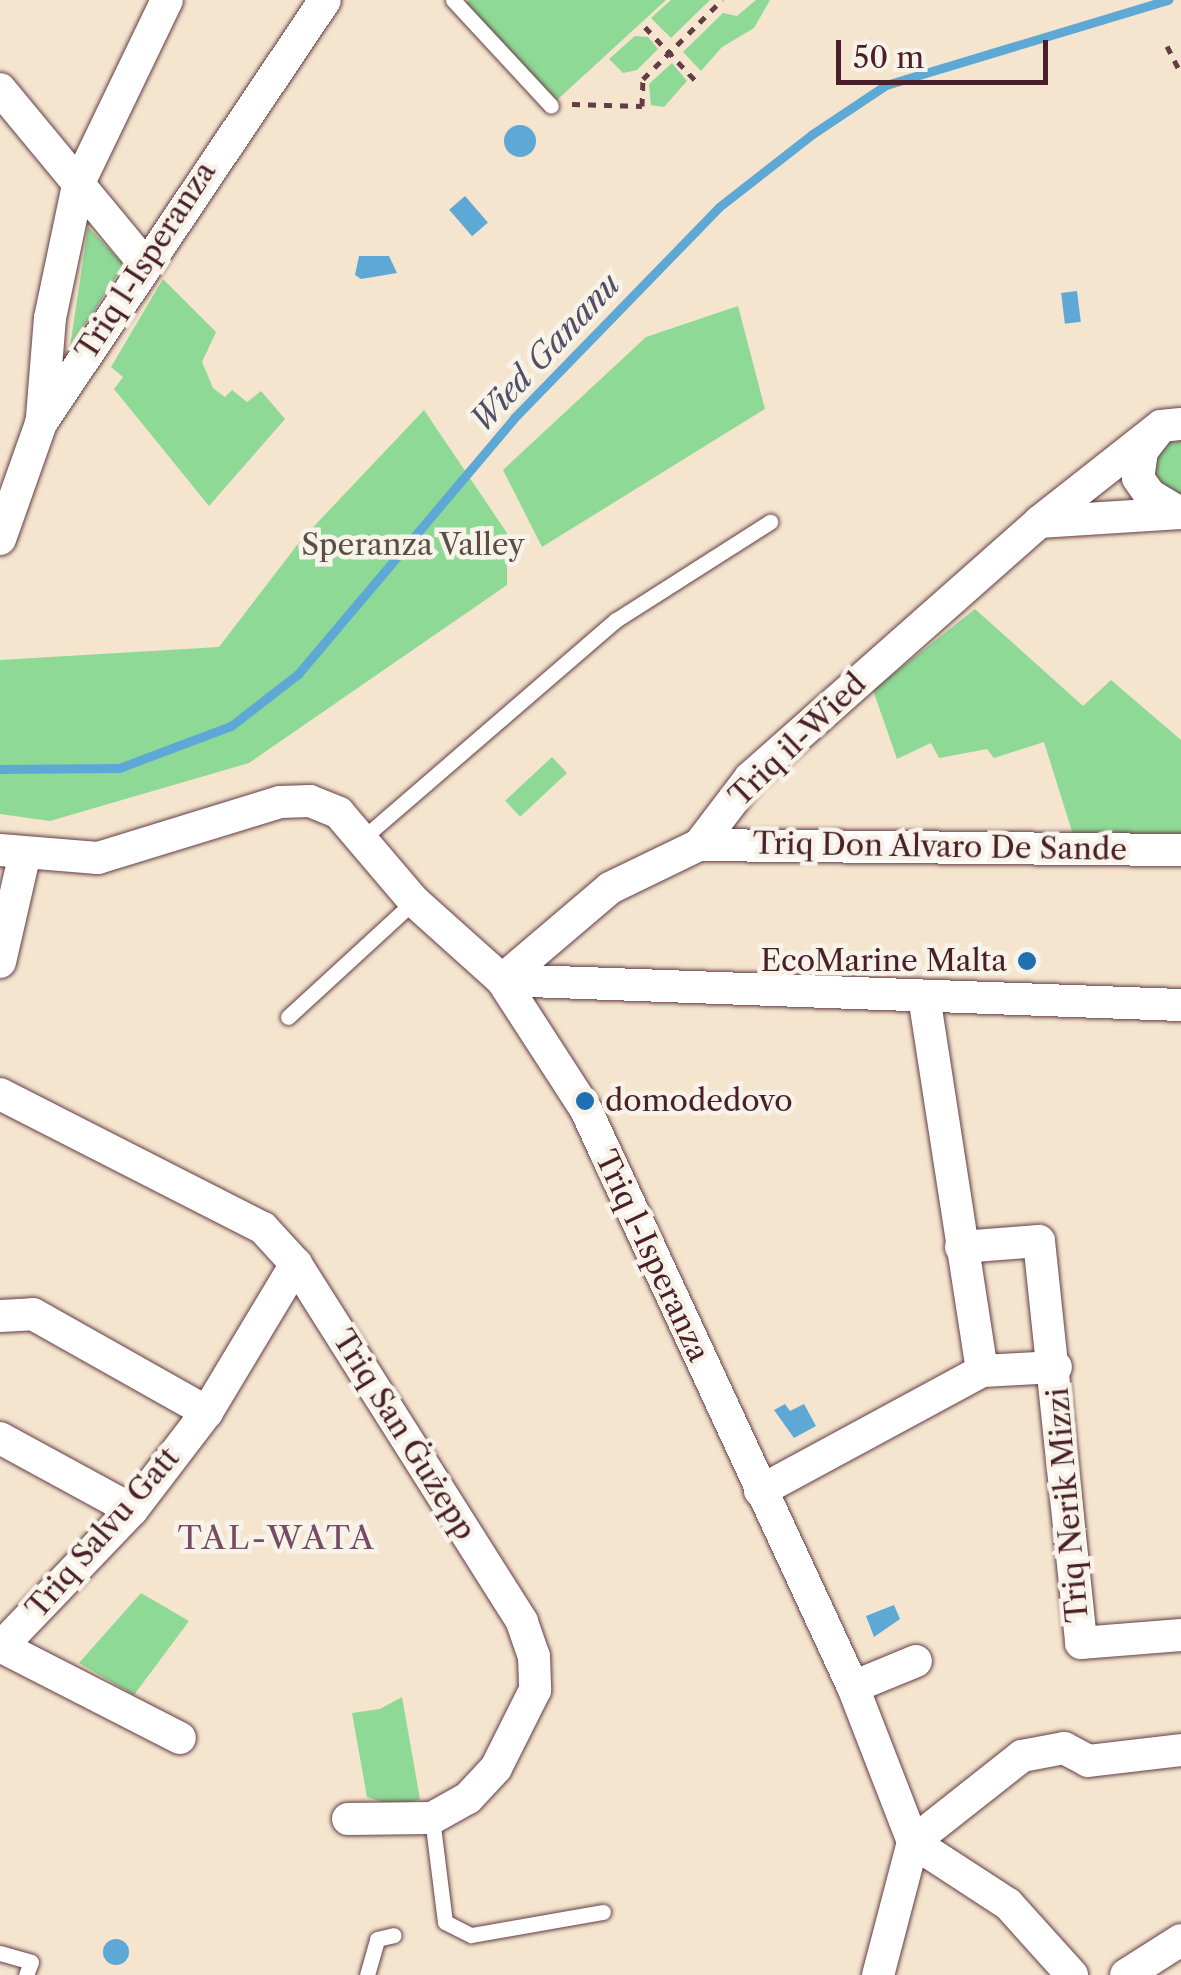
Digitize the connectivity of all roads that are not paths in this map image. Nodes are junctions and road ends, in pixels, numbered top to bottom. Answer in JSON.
{"nodes":[{"id":1,"x":167,"y":0,"type":"edge"},
{"id":2,"x":325,"y":0,"type":"edge"},
{"id":3,"x":453,"y":0,"type":"edge"},
{"id":4,"x":0,"y":89,"type":"edge"},
{"id":5,"x":551,"y":106,"type":"road end"},
{"id":6,"x":78,"y":184,"type":"junction"},
{"id":7,"x":143,"y":262,"type":"junction"},
{"id":8,"x":41,"y":423,"type":"junction"},
{"id":9,"x":1171,"y":425,"type":"edge"},
{"id":10,"x":12,"y":468,"type":"edge"},
{"id":11,"x":1180,"y":513,"type":"edge"},
{"id":12,"x":770,"y":522,"type":"dead end"},
{"id":13,"x":1039,"y":522,"type":"junction"},
{"id":14,"x":0,"y":539,"type":"edge"},
{"id":15,"x":362,"y":839,"type":"junction"},
{"id":16,"x":699,"y":845,"type":"junction"},
{"id":17,"x":1181,"y":850,"type":"edge"},
{"id":18,"x":12,"y":852,"type":"edge"},
{"id":19,"x":414,"y":902,"type":"junction"},
{"id":20,"x":0,"y":962,"type":"edge"},
{"id":21,"x":502,"y":980,"type":"junction"},
{"id":22,"x":924,"y":996,"type":"junction"},
{"id":23,"x":1181,"y":1006,"type":"edge"},
{"id":24,"x":288,"y":1017,"type":"dead end"},
{"id":25,"x":0,"y":1094,"type":"edge"},
{"id":26,"x":961,"y":1248,"type":"junction"},
{"id":27,"x":296,"y":1264,"type":"junction"},
{"id":28,"x":0,"y":1316,"type":"edge"},
{"id":29,"x":1056,"y":1367,"type":"junction"},
{"id":30,"x":982,"y":1372,"type":"junction"},
{"id":31,"x":207,"y":1412,"type":"junction"},
{"id":32,"x":0,"y":1438,"type":"edge"},
{"id":33,"x":760,"y":1491,"type":"junction"},
{"id":34,"x":132,"y":1510,"type":"junction"},
{"id":35,"x":1181,"y":1635,"type":"edge"},
{"id":36,"x":1,"y":1647,"type":"edge"},
{"id":37,"x":916,"y":1662,"type":"dead end"},
{"id":38,"x":854,"y":1687,"type":"junction"},
{"id":39,"x":180,"y":1738,"type":"dead end"},
{"id":40,"x":1181,"y":1750,"type":"edge"},
{"id":41,"x":348,"y":1818,"type":"dead end"},
{"id":42,"x":432,"y":1818,"type":"junction"},
{"id":43,"x":912,"y":1842,"type":"junction"},
{"id":44,"x":604,"y":1912,"type":"dead end"},
{"id":45,"x":394,"y":1935,"type":"dead end"},
{"id":46,"x":1181,"y":1940,"type":"edge"},
{"id":47,"x":0,"y":1952,"type":"edge"},
{"id":48,"x":26,"y":1975,"type":"edge"},
{"id":49,"x":366,"y":1975,"type":"edge"},
{"id":50,"x":878,"y":1975,"type":"edge"},
{"id":51,"x":1072,"y":1975,"type":"edge"},
{"id":52,"x":1126,"y":1975,"type":"edge"}],
"edges":[{"from":1,"to":6,"type":"street"},
{"from":2,"to":7,"type":"street","name":"Triq l-Isperanza"},
{"from":3,"to":5,"type":"lane"},
{"from":4,"to":6,"type":"street"},
{"from":6,"to":7,"type":"street"},
{"from":6,"to":8,"type":"street"},
{"from":7,"to":8,"type":"street","name":"Triq l-Isperanza"},
{"from":8,"to":10,"type":"street","name":"Triq l-Isperanza"},
{"from":9,"to":11,"type":"street","name":"Triq il-Wied"},
{"from":9,"to":13,"type":"street","name":"Triq il-Wied"},
{"from":10,"to":14,"type":"street","name":"Triq l-Isperanza"},
{"from":11,"to":13,"type":"street","name":"Triq il-Wied"},
{"from":12,"to":15,"type":"lane"},
{"from":13,"to":16,"type":"street","name":"Triq il-Wied"},
{"from":15,"to":18,"type":"street","name":"Triq l-Isperanza"},
{"from":15,"to":19,"type":"street","name":"Triq l-Isperanza"},
{"from":16,"to":17,"type":"street","name":"Triq Don Alvaro De Sande"},
{"from":16,"to":21,"type":"street","name":"Triq il-Wied"},
{"from":18,"to":20,"type":"street"},
{"from":19,"to":21,"type":"street","name":"Triq l-Isperanza"},
{"from":19,"to":24,"type":"lane"},
{"from":21,"to":22,"type":"street"},
{"from":21,"to":33,"type":"street","name":"Triq l-Isperanza"},
{"from":22,"to":23,"type":"street"},
{"from":22,"to":26,"type":"street"},
{"from":25,"to":27,"type":"street","name":"Triq San Ġużepp"},
{"from":26,"to":29,"type":"street","name":"Triq Nerik Mizzi"},
{"from":26,"to":30,"type":"street"},
{"from":27,"to":31,"type":"street","name":"Triq Salvu Gatt"},
{"from":27,"to":42,"type":"street","name":"Triq San Ġużepp"},
{"from":28,"to":31,"type":"street"},
{"from":29,"to":30,"type":"street","name":"Triq Nerik Mizzi"},
{"from":29,"to":35,"type":"street","name":"Triq Nerik Mizzi"},
{"from":30,"to":33,"type":"street"},
{"from":31,"to":34,"type":"street","name":"Triq Salvu Gatt"},
{"from":32,"to":34,"type":"street"},
{"from":33,"to":38,"type":"street","name":"Triq l-Isperanza"},
{"from":34,"to":36,"type":"street","name":"Triq Salvu Gatt"},
{"from":36,"to":39,"type":"street"},
{"from":37,"to":38,"type":"street"},
{"from":38,"to":43,"type":"street","name":"Triq l-Isperanza"},
{"from":40,"to":43,"type":"street"},
{"from":41,"to":42,"type":"street"},
{"from":42,"to":44,"type":"lane"},
{"from":43,"to":50,"type":"street"},
{"from":43,"to":51,"type":"street"},
{"from":45,"to":49,"type":"lane"},
{"from":46,"to":52,"type":"street"},
{"from":47,"to":48,"type":"lane"}]}
